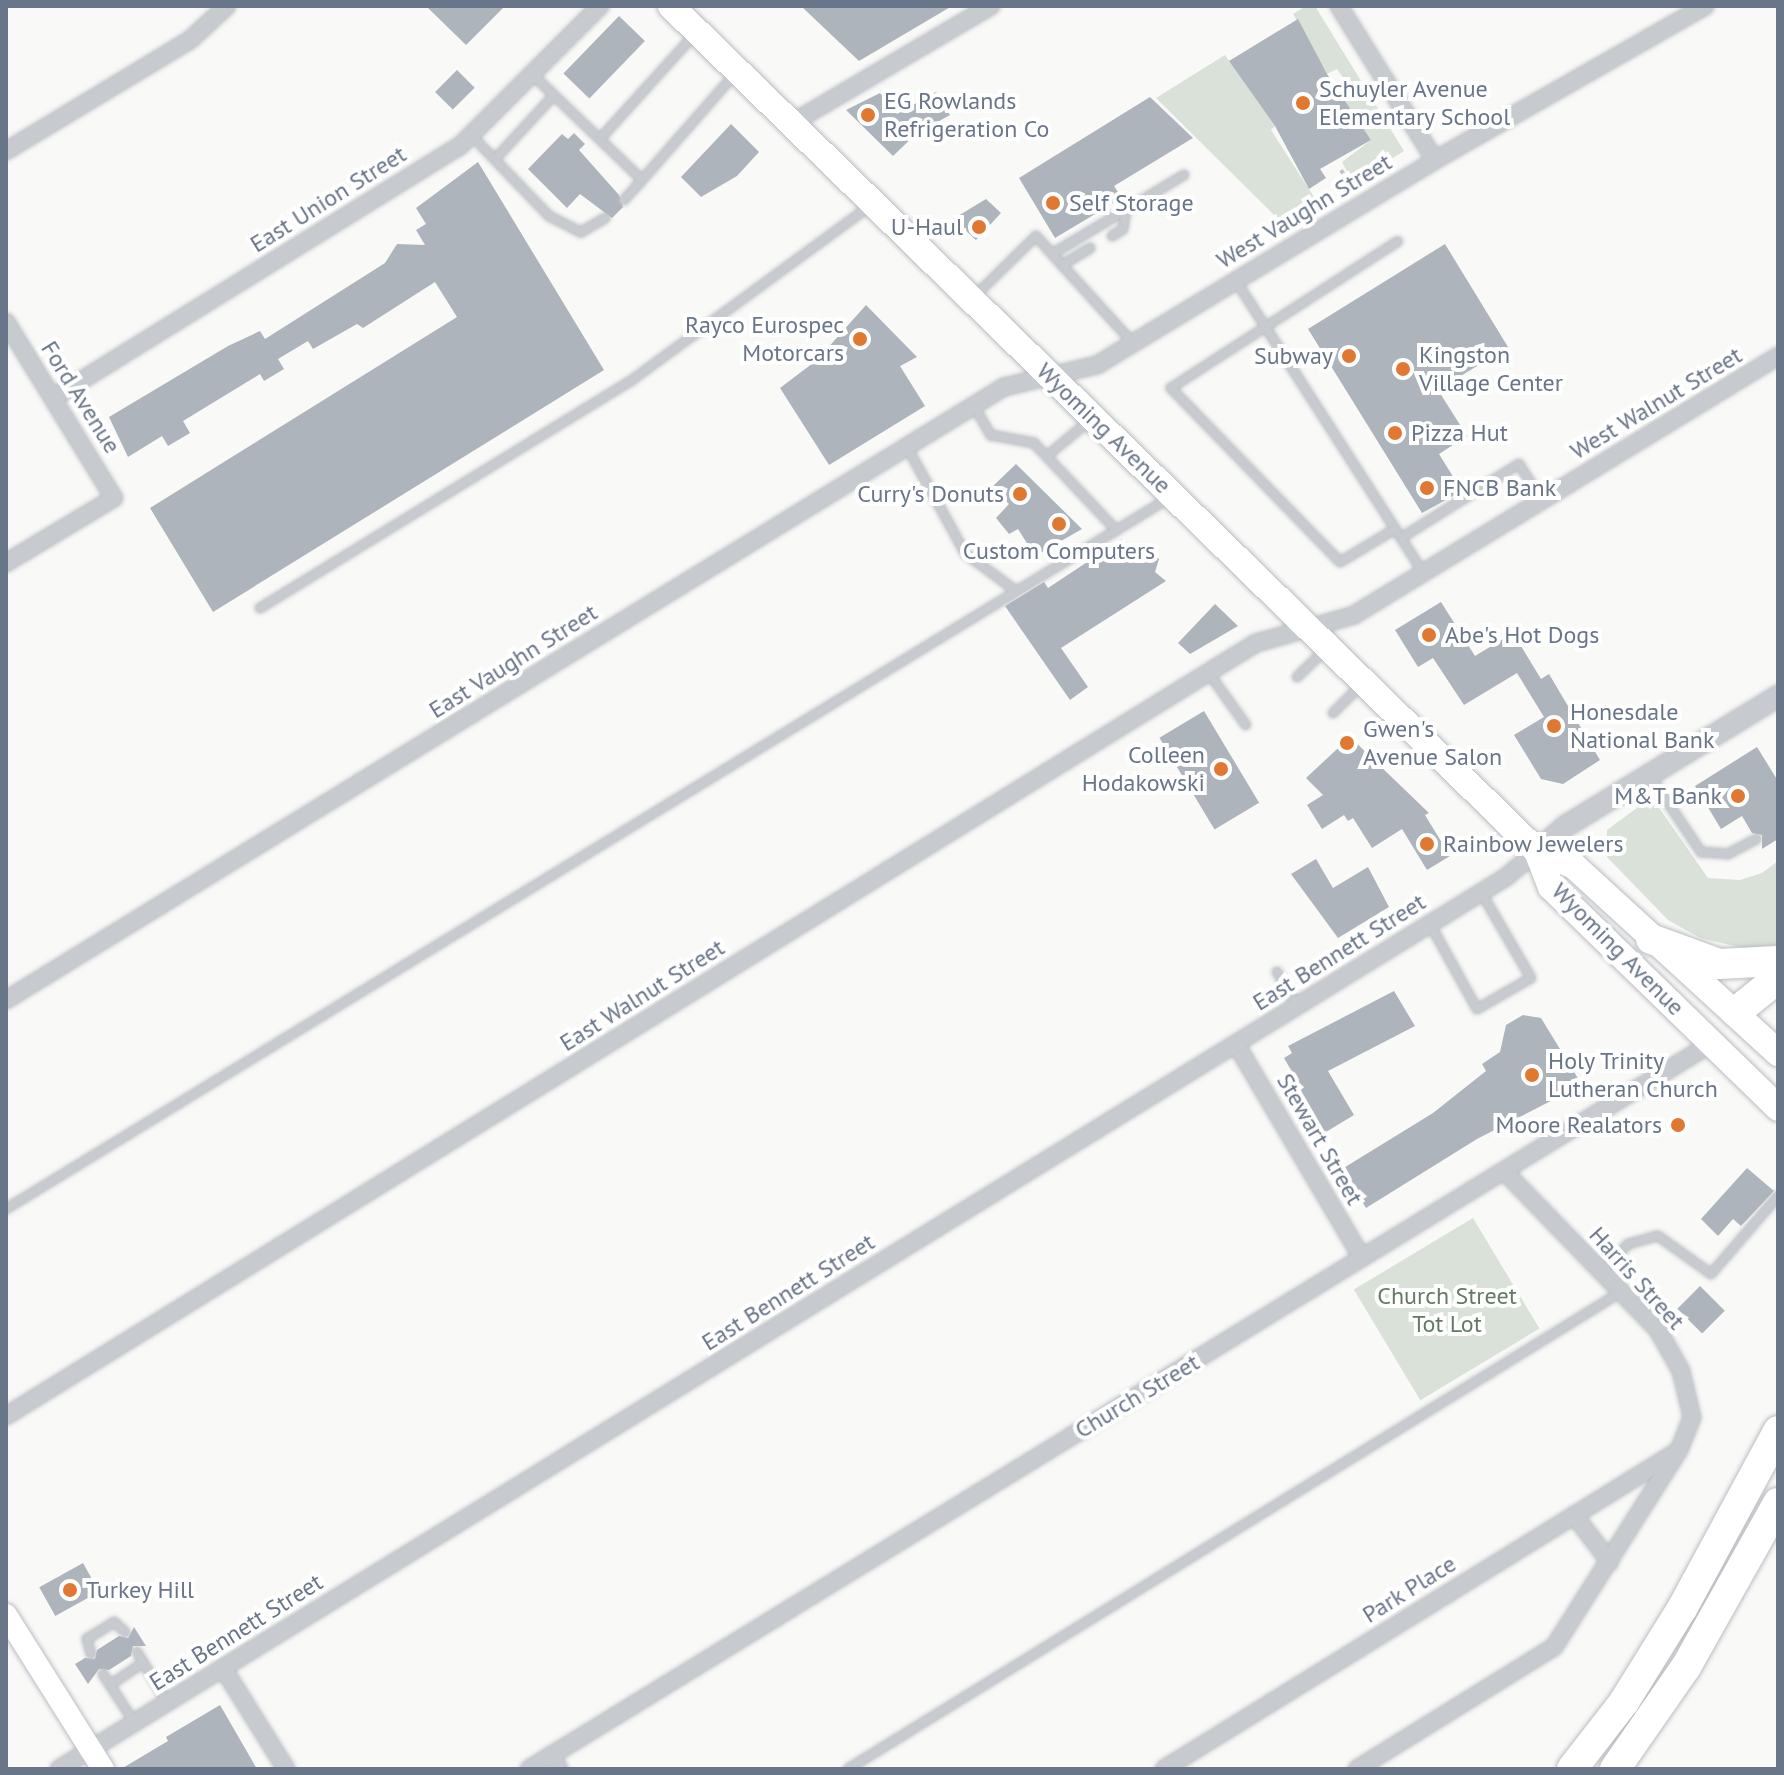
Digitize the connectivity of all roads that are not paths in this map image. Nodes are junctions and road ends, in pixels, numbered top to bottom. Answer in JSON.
{"nodes":[{"id":1,"x":227,"y":6,"type":"edge"},
{"id":2,"x":600,"y":6,"type":"edge"},
{"id":3,"x":671,"y":6,"type":"edge"},
{"id":4,"x":991,"y":6,"type":"edge"},
{"id":5,"x":1339,"y":6,"type":"edge"},
{"id":6,"x":1705,"y":6,"type":"edge"},
{"id":7,"x":697,"y":31,"type":"junction"},
{"id":8,"x":738,"y":71,"type":"junction"},
{"id":9,"x":533,"y":75,"type":"junction"},
{"id":10,"x":554,"y":95,"type":"junction"},
{"id":11,"x":792,"y":123,"type":"junction"},
{"id":12,"x":473,"y":137,"type":"junction"},
{"id":13,"x":600,"y":139,"type":"junction"},
{"id":14,"x":6,"y":151,"type":"edge"},
{"id":15,"x":497,"y":157,"type":"junction"},
{"id":16,"x":1435,"y":160,"type":"junction"},
{"id":17,"x":1184,"y":175,"type":"dead end"},
{"id":18,"x":642,"y":180,"type":"junction"},
{"id":19,"x":624,"y":200,"type":"dead end"},
{"id":20,"x":873,"y":203,"type":"junction"},
{"id":21,"x":1126,"y":211,"type":"junction"},
{"id":22,"x":605,"y":218,"type":"dead end"},
{"id":23,"x":1112,"y":236,"type":"dead end"},
{"id":24,"x":1398,"y":241,"type":"dead end"},
{"id":25,"x":1090,"y":248,"type":"dead end"},
{"id":26,"x":1052,"y":254,"type":"junction"},
{"id":27,"x":1062,"y":265,"type":"junction"},
{"id":28,"x":1236,"y":281,"type":"junction"},
{"id":29,"x":974,"y":297,"type":"junction"},
{"id":30,"x":6,"y":322,"type":"edge"},
{"id":31,"x":1266,"y":327,"type":"junction"},
{"id":32,"x":1133,"y":343,"type":"junction"},
{"id":33,"x":1778,"y":356,"type":"edge"},
{"id":34,"x":1051,"y":376,"type":"junction"},
{"id":35,"x":53,"y":398,"type":"junction"},
{"id":36,"x":974,"y":406,"type":"junction"},
{"id":37,"x":1093,"y":418,"type":"junction"},
{"id":38,"x":907,"y":447,"type":"junction"},
{"id":39,"x":1047,"y":456,"type":"junction"},
{"id":40,"x":1173,"y":496,"type":"junction"},
{"id":41,"x":1542,"y":501,"type":"junction"},
{"id":42,"x":1395,"y":529,"type":"junction"},
{"id":43,"x":1116,"y":530,"type":"junction"},
{"id":44,"x":1401,"y":538,"type":"junction"},
{"id":45,"x":6,"y":563,"type":"edge"},
{"id":46,"x":1423,"y":573,"type":"junction"},
{"id":47,"x":1016,"y":591,"type":"junction"},
{"id":48,"x":260,"y":608,"type":"dead end"},
{"id":49,"x":1308,"y":627,"type":"junction"},
{"id":50,"x":1329,"y":647,"type":"junction"},
{"id":51,"x":1208,"y":672,"type":"junction"},
{"id":52,"x":1297,"y":677,"type":"dead end"},
{"id":53,"x":1364,"y":682,"type":"junction"},
{"id":54,"x":1778,"y":696,"type":"edge"},
{"id":55,"x":1333,"y":713,"type":"dead end"},
{"id":56,"x":1246,"y":725,"type":"dead end"},
{"id":57,"x":1649,"y":775,"type":"junction"},
{"id":58,"x":1756,"y":839,"type":"dead end"},
{"id":59,"x":1537,"y":851,"type":"junction"},
{"id":60,"x":1481,"y":892,"type":"junction"},
{"id":61,"x":1430,"y":924,"type":"junction"},
{"id":62,"x":1651,"y":939,"type":"junction"},
{"id":63,"x":1778,"y":961,"type":"edge"},
{"id":64,"x":1277,"y":972,"type":"dead end"},
{"id":65,"x":1778,"y":978,"type":"edge"},
{"id":66,"x":6,"y":1000,"type":"edge"},
{"id":67,"x":1297,"y":1006,"type":"junction"},
{"id":68,"x":1736,"y":1012,"type":"junction"},
{"id":69,"x":1712,"y":1043,"type":"junction"},
{"id":70,"x":1236,"y":1044,"type":"junction"},
{"id":71,"x":1778,"y":1053,"type":"edge"},
{"id":72,"x":1778,"y":1108,"type":"edge"},
{"id":73,"x":1504,"y":1171,"type":"junction"},
{"id":74,"x":1778,"y":1196,"type":"edge"},
{"id":75,"x":6,"y":1209,"type":"edge"},
{"id":76,"x":1362,"y":1258,"type":"junction"},
{"id":77,"x":1602,"y":1272,"type":"junction"},
{"id":78,"x":1621,"y":1292,"type":"junction"},
{"id":79,"x":6,"y":1416,"type":"edge"},
{"id":80,"x":1778,"y":1431,"type":"edge"},
{"id":81,"x":1679,"y":1450,"type":"junction"},
{"id":82,"x":1778,"y":1503,"type":"edge"},
{"id":83,"x":1574,"y":1515,"type":"junction"},
{"id":84,"x":1610,"y":1562,"type":"junction"},
{"id":85,"x":6,"y":1615,"type":"edge"},
{"id":86,"x":125,"y":1632,"type":"dead end"},
{"id":87,"x":137,"y":1652,"type":"dead end"},
{"id":88,"x":91,"y":1654,"type":"dead end"},
{"id":89,"x":143,"y":1663,"type":"junction"},
{"id":90,"x":223,"y":1668,"type":"junction"},
{"id":91,"x":103,"y":1674,"type":"dead end"},
{"id":92,"x":110,"y":1685,"type":"junction"},
{"id":93,"x":168,"y":1702,"type":"junction"},
{"id":94,"x":134,"y":1723,"type":"junction"},
{"id":95,"x":97,"y":1759,"type":"edge"},
{"id":96,"x":555,"y":1762,"type":"edge"},
{"id":97,"x":59,"y":1769,"type":"edge"},
{"id":98,"x":286,"y":1769,"type":"edge"},
{"id":99,"x":529,"y":1769,"type":"edge"},
{"id":100,"x":848,"y":1769,"type":"edge"},
{"id":101,"x":1164,"y":1769,"type":"edge"},
{"id":102,"x":1357,"y":1769,"type":"edge"},
{"id":103,"x":1572,"y":1769,"type":"edge"},
{"id":104,"x":1615,"y":1769,"type":"edge"}],
"edges":[{"from":1,"to":14,"type":"street"},
{"from":2,"to":9,"type":"street","name":"East Union Street"},
{"from":3,"to":7,"type":"main road","name":"Wyoming Avenue"},
{"from":4,"to":11,"type":"street"},
{"from":5,"to":16,"type":"street"},
{"from":6,"to":16,"type":"street","name":"West Vaughn Street"},
{"from":7,"to":8,"type":"main road","name":"Wyoming Avenue"},
{"from":7,"to":13,"type":"lane"},
{"from":8,"to":11,"type":"main road","name":"Wyoming Avenue"},
{"from":8,"to":18,"type":"lane"},
{"from":9,"to":10,"type":"lane"},
{"from":9,"to":12,"type":"street","name":"East Union Street"},
{"from":10,"to":13,"type":"lane"},
{"from":10,"to":15,"type":"lane"},
{"from":11,"to":20,"type":"main road","name":"Wyoming Avenue"},
{"from":12,"to":15,"type":"lane"},
{"from":12,"to":35,"type":"street","name":"East Union Street"},
{"from":13,"to":18,"type":"lane"},
{"from":15,"to":22,"type":"lane"},
{"from":16,"to":28,"type":"street","name":"West Vaughn Street"},
{"from":17,"to":21,"type":"lane"},
{"from":18,"to":19,"type":"lane"},
{"from":20,"to":29,"type":"main road","name":"Wyoming Avenue"},
{"from":20,"to":48,"type":"lane"},
{"from":21,"to":23,"type":"lane"},
{"from":21,"to":26,"type":"lane"},
{"from":24,"to":31,"type":"lane"},
{"from":25,"to":27,"type":"lane"},
{"from":26,"to":27,"type":"lane"},
{"from":26,"to":29,"type":"lane"},
{"from":27,"to":32,"type":"lane"},
{"from":28,"to":31,"type":"lane"},
{"from":28,"to":32,"type":"street","name":"West Vaughn Street"},
{"from":29,"to":34,"type":"main road","name":"Wyoming Avenue"},
{"from":30,"to":35,"type":"street","name":"Ford Avenue"},
{"from":31,"to":42,"type":"lane"},
{"from":31,"to":42,"type":"lane"},
{"from":32,"to":34,"type":"street","name":"West Vaughn Street"},
{"from":33,"to":41,"type":"street","name":"West Walnut Street"},
{"from":34,"to":36,"type":"street","name":"East Vaughn Street"},
{"from":34,"to":37,"type":"main road","name":"Wyoming Avenue"},
{"from":35,"to":45,"type":"street","name":"Ford Avenue"},
{"from":36,"to":38,"type":"street","name":"East Vaughn Street"},
{"from":36,"to":39,"type":"lane"},
{"from":37,"to":39,"type":"lane"},
{"from":37,"to":40,"type":"main road","name":"Wyoming Avenue"},
{"from":38,"to":47,"type":"lane"},
{"from":38,"to":66,"type":"street","name":"East Vaughn Street"},
{"from":39,"to":43,"type":"lane"},
{"from":40,"to":43,"type":"lane"},
{"from":40,"to":49,"type":"main road","name":"Wyoming Avenue"},
{"from":41,"to":44,"type":"lane"},
{"from":41,"to":46,"type":"street","name":"West Walnut Street"},
{"from":42,"to":44,"type":"lane"},
{"from":43,"to":47,"type":"lane"},
{"from":44,"to":46,"type":"lane"},
{"from":46,"to":49,"type":"street","name":"West Walnut Street"},
{"from":47,"to":75,"type":"lane"},
{"from":49,"to":50,"type":"main road","name":"Wyoming Avenue"},
{"from":49,"to":51,"type":"street","name":"East Walnut Street"},
{"from":50,"to":52,"type":"lane"},
{"from":50,"to":53,"type":"main road","name":"Wyoming Avenue"},
{"from":51,"to":56,"type":"lane"},
{"from":51,"to":79,"type":"street","name":"East Walnut Street"},
{"from":53,"to":55,"type":"lane"},
{"from":53,"to":59,"type":"main road","name":"Wyoming Avenue"},
{"from":54,"to":57,"type":"street"},
{"from":57,"to":58,"type":"lane"},
{"from":57,"to":59,"type":"street"},
{"from":59,"to":60,"type":"street","name":"East Bennett Street"},
{"from":59,"to":62,"type":"main road","name":"Wyoming Avenue"},
{"from":59,"to":69,"type":"main road","name":"Wyoming Avenue"},
{"from":60,"to":61,"type":"street","name":"East Bennett Street"},
{"from":60,"to":61,"type":"lane"},
{"from":61,"to":67,"type":"street","name":"East Bennett Street"},
{"from":62,"to":63,"type":"highway"},
{"from":62,"to":68,"type":"main road","name":"Wyoming Avenue"},
{"from":64,"to":67,"type":"lane"},
{"from":65,"to":68,"type":"highway"},
{"from":67,"to":70,"type":"street","name":"East Bennett Street"},
{"from":68,"to":69,"type":"main road","name":"Church Street"},
{"from":68,"to":71,"type":"main road","name":"Wyoming Avenue"},
{"from":69,"to":72,"type":"main road","name":"Wyoming Avenue"},
{"from":69,"to":73,"type":"street","name":"Church Street"},
{"from":70,"to":76,"type":"street","name":"Stewart Street"},
{"from":70,"to":90,"type":"street","name":"East Bennett Street"},
{"from":73,"to":76,"type":"street","name":"Church Street"},
{"from":73,"to":77,"type":"street","name":"Harris Street"},
{"from":74,"to":77,"type":"lane"},
{"from":76,"to":96,"type":"street","name":"Church Street"},
{"from":77,"to":78,"type":"street","name":"Harris Street"},
{"from":78,"to":81,"type":"street","name":"Harris Street"},
{"from":78,"to":100,"type":"lane"},
{"from":80,"to":103,"type":"highway"},
{"from":81,"to":83,"type":"street","name":"Park Place"},
{"from":81,"to":84,"type":"street","name":"Harris Street"},
{"from":82,"to":104,"type":"highway"},
{"from":83,"to":84,"type":"street"},
{"from":83,"to":101,"type":"street","name":"Park Place"},
{"from":84,"to":102,"type":"street","name":"Harris Street"},
{"from":85,"to":95,"type":"main road"},
{"from":86,"to":88,"type":"lane"},
{"from":87,"to":89,"type":"lane"},
{"from":89,"to":92,"type":"lane"},
{"from":89,"to":93,"type":"lane"},
{"from":90,"to":93,"type":"street","name":"East Bennett Street"},
{"from":90,"to":98,"type":"street"},
{"from":91,"to":92,"type":"lane"},
{"from":92,"to":94,"type":"lane"},
{"from":93,"to":94,"type":"street","name":"East Bennett Street"},
{"from":94,"to":95,"type":"street","name":"East Bennett Street"},
{"from":95,"to":97,"type":"street","name":"East Bennett Street"},
{"from":96,"to":99,"type":"street","name":"Church Street"}]}
